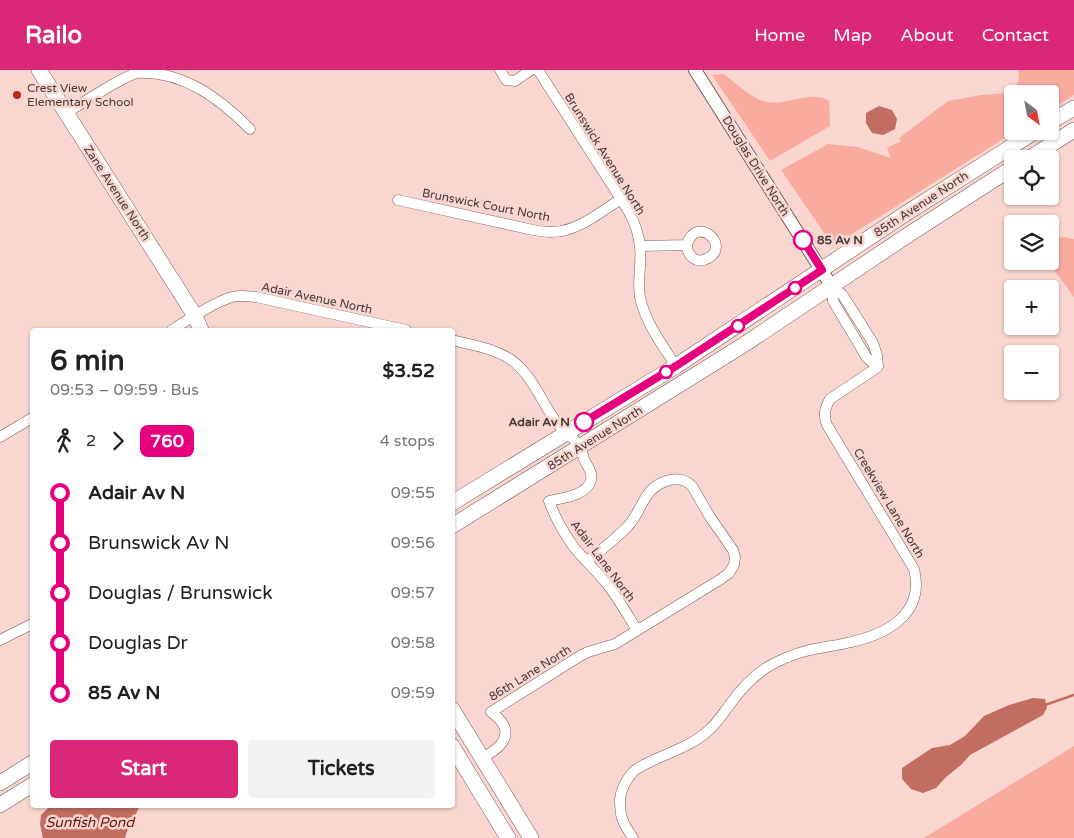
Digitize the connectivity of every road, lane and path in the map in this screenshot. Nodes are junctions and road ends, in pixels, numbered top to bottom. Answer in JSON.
{"nodes":[{"id":1,"x":39,"y":70,"type":"edge"},
{"id":2,"x":500,"y":70,"type":"edge"},
{"id":3,"x":531,"y":70,"type":"edge"},
{"id":4,"x":538,"y":70,"type":"edge"},
{"id":5,"x":695,"y":70,"type":"edge"},
{"id":6,"x":1074,"y":108,"type":"edge"},
{"id":7,"x":66,"y":113,"type":"junction"},
{"id":8,"x":1059,"y":117,"type":"edge"},
{"id":9,"x":250,"y":129,"type":"dead end"},
{"id":10,"x":1074,"y":130,"type":"edge"},
{"id":11,"x":1059,"y":139,"type":"edge"},
{"id":12,"x":1022,"y":140,"type":"edge"},
{"id":13,"x":1057,"y":140,"type":"edge"},
{"id":14,"x":1042,"y":150,"type":"edge"},
{"id":15,"x":1004,"y":173,"type":"edge"},
{"id":16,"x":621,"y":199,"type":"junction"},
{"id":17,"x":398,"y":200,"type":"dead end"},
{"id":18,"x":687,"y":245,"type":"dead end"},
{"id":19,"x":640,"y":246,"type":"junction"},
{"id":20,"x":822,"y":270,"type":"junction"},
{"id":21,"x":832,"y":287,"type":"junction"},
{"id":22,"x":195,"y":316,"type":"junction"},
{"id":23,"x":175,"y":328,"type":"edge"},
{"id":24,"x":200,"y":328,"type":"edge"},
{"id":25,"x":208,"y":328,"type":"edge"},
{"id":26,"x":397,"y":328,"type":"edge"},
{"id":27,"x":455,"y":341,"type":"edge"},
{"id":28,"x":676,"y":366,"type":"junction"},
{"id":29,"x":878,"y":367,"type":"joint"},
{"id":30,"x":30,"y":419,"type":"edge"},
{"id":31,"x":567,"y":433,"type":"junction"},
{"id":32,"x":0,"y":437,"type":"edge"},
{"id":33,"x":580,"y":448,"type":"junction"},
{"id":34,"x":488,"y":482,"type":"junction"},
{"id":35,"x":455,"y":493,"type":"edge"},
{"id":36,"x":455,"y":502,"type":"edge"},
{"id":37,"x":455,"y":524,"type":"edge"},
{"id":38,"x":587,"y":561,"type":"junction"},
{"id":39,"x":30,"y":625,"type":"edge"},
{"id":40,"x":637,"y":630,"type":"junction"},
{"id":41,"x":0,"y":640,"type":"edge"},
{"id":42,"x":455,"y":714,"type":"edge"},
{"id":43,"x":455,"y":751,"type":"edge"},
{"id":44,"x":482,"y":758,"type":"junction"},
{"id":45,"x":30,"y":764,"type":"edge"},
{"id":46,"x":0,"y":783,"type":"edge"},
{"id":47,"x":30,"y":786,"type":"edge"},
{"id":48,"x":0,"y":805,"type":"edge"},
{"id":49,"x":508,"y":838,"type":"edge"},
{"id":50,"x":531,"y":838,"type":"edge"},
{"id":51,"x":633,"y":838,"type":"edge"}],
"edges":[{"from":1,"to":7,"type":"main road","name":"Zane Avenue North"},
{"from":2,"to":3,"type":"street"},
{"from":4,"to":16,"type":"street","name":"Brunswick Avenue North"},
{"from":5,"to":20,"type":"street","name":"Douglas Drive North"},
{"from":6,"to":8,"type":"main road"},
{"from":7,"to":9,"type":"street"},
{"from":7,"to":22,"type":"main road","name":"Zane Avenue North"},
{"from":10,"to":11,"type":"main road"},
{"from":12,"to":20,"type":"main road","name":"85th Avenue North"},
{"from":13,"to":14,"type":"main road"},
{"from":15,"to":21,"type":"main road","name":"85th Avenue North"},
{"from":16,"to":17,"type":"street","name":"Brunswick Court North"},
{"from":16,"to":19,"type":"street","name":"Brunswick Avenue North"},
{"from":18,"to":19,"type":"street"},
{"from":19,"to":28,"type":"street","name":"Brunswick Avenue North"},
{"from":20,"to":21,"type":"street","name":"Douglas Drive North"},
{"from":20,"to":28,"type":"main road","name":"85th Avenue North"},
{"from":21,"to":29,"type":"street","name":"Douglas Drive North"},
{"from":21,"to":33,"type":"main road","name":"85th Avenue North"},
{"from":22,"to":23,"type":"street","name":"Adair Avenue North"},
{"from":22,"to":24,"type":"main road","name":"Zane Avenue North"},
{"from":22,"to":25,"type":"main road","name":"Zane Avenue North"},
{"from":22,"to":26,"type":"street","name":"Adair Avenue North"},
{"from":27,"to":31,"type":"street"},
{"from":28,"to":31,"type":"main road","name":"85th Avenue North"},
{"from":29,"to":51,"type":"street","name":"Creekview Lane North"},
{"from":30,"to":32,"type":"street"},
{"from":31,"to":33,"type":"street"},
{"from":31,"to":34,"type":"main road","name":"85th Avenue North"},
{"from":33,"to":37,"type":"main road","name":"85th Avenue North"},
{"from":33,"to":38,"type":"street","name":"Adair Lane North"},
{"from":34,"to":35,"type":"main road"},
{"from":34,"to":36,"type":"main road","name":"85th Avenue North"},
{"from":38,"to":40,"type":"street","name":"Adair Lane North"},
{"from":38,"to":40,"type":"street"},
{"from":39,"to":41,"type":"street"},
{"from":40,"to":44,"type":"street","name":"86th Lane North"},
{"from":42,"to":44,"type":"main road"},
{"from":43,"to":49,"type":"main road"},
{"from":44,"to":50,"type":"main road"},
{"from":45,"to":46,"type":"main road"},
{"from":47,"to":48,"type":"main road"}]}
